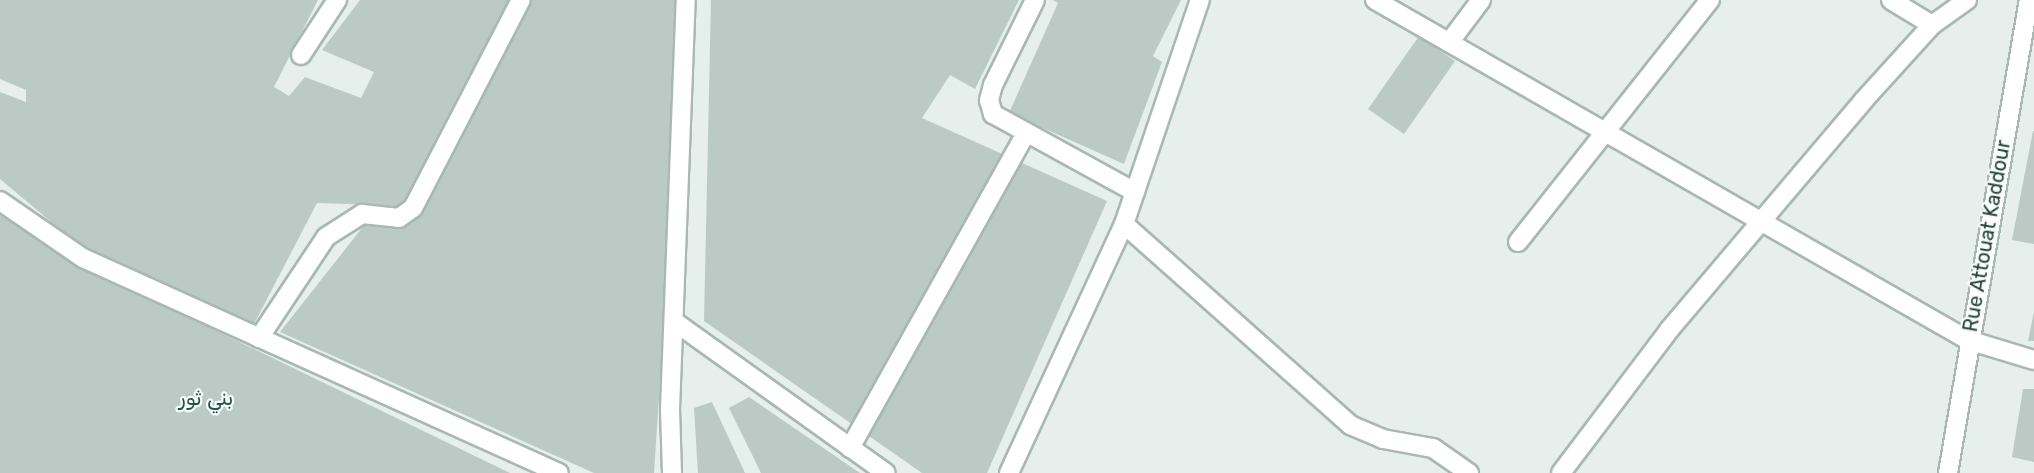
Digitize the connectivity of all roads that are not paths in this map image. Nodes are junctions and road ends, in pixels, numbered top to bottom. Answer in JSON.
{"nodes":[{"id":1,"x":337,"y":0,"type":"edge"},
{"id":2,"x":521,"y":0,"type":"edge"},
{"id":3,"x":686,"y":0,"type":"edge"},
{"id":4,"x":1035,"y":0,"type":"edge"},
{"id":5,"x":1200,"y":0,"type":"edge"},
{"id":6,"x":1375,"y":0,"type":"edge"},
{"id":7,"x":1481,"y":0,"type":"edge"},
{"id":8,"x":1710,"y":0,"type":"edge"},
{"id":9,"x":1891,"y":0,"type":"edge"},
{"id":10,"x":1967,"y":0,"type":"edge"},
{"id":11,"x":2029,"y":0,"type":"edge"},
{"id":12,"x":1932,"y":25,"type":"junction"},
{"id":13,"x":1450,"y":40,"type":"junction"},
{"id":14,"x":301,"y":55,"type":"dead end"},
{"id":15,"x":1608,"y":129,"type":"junction"},
{"id":16,"x":1025,"y":135,"type":"junction"},
{"id":17,"x":1135,"y":192,"type":"junction"},
{"id":18,"x":0,"y":201,"type":"edge"},
{"id":19,"x":1762,"y":219,"type":"junction"},
{"id":20,"x":1124,"y":224,"type":"junction"},
{"id":21,"x":1518,"y":242,"type":"dead end"},
{"id":22,"x":675,"y":322,"type":"junction"},
{"id":23,"x":260,"y":338,"type":"junction"},
{"id":24,"x":1968,"y":340,"type":"junction"},
{"id":25,"x":2034,"y":360,"type":"edge"},
{"id":26,"x":850,"y":448,"type":"junction"},
{"id":27,"x":560,"y":473,"type":"edge"},
{"id":28,"x":672,"y":473,"type":"edge"},
{"id":29,"x":886,"y":473,"type":"edge"},
{"id":30,"x":1009,"y":473,"type":"edge"},
{"id":31,"x":1469,"y":473,"type":"edge"},
{"id":32,"x":1561,"y":473,"type":"edge"},
{"id":33,"x":1948,"y":473,"type":"edge"}],
"edges":[{"from":1,"to":14,"type":"street"},
{"from":2,"to":23,"type":"street"},
{"from":3,"to":22,"type":"street"},
{"from":4,"to":16,"type":"street"},
{"from":5,"to":17,"type":"street"},
{"from":6,"to":13,"type":"street"},
{"from":7,"to":13,"type":"street"},
{"from":8,"to":15,"type":"street"},
{"from":9,"to":12,"type":"street"},
{"from":10,"to":12,"type":"street"},
{"from":11,"to":24,"type":"street","name":"Rue Attouat Kaddour"},
{"from":12,"to":19,"type":"street"},
{"from":13,"to":15,"type":"street"},
{"from":15,"to":19,"type":"street"},
{"from":15,"to":21,"type":"street"},
{"from":16,"to":17,"type":"street"},
{"from":16,"to":26,"type":"street"},
{"from":17,"to":20,"type":"street"},
{"from":18,"to":23,"type":"street"},
{"from":19,"to":24,"type":"street"},
{"from":19,"to":32,"type":"street"},
{"from":20,"to":30,"type":"street"},
{"from":20,"to":31,"type":"street"},
{"from":22,"to":26,"type":"street"},
{"from":22,"to":28,"type":"street"},
{"from":23,"to":27,"type":"street"},
{"from":24,"to":25,"type":"street"},
{"from":24,"to":33,"type":"street","name":"Rue Attouat Kaddour"},
{"from":26,"to":29,"type":"street"}]}
